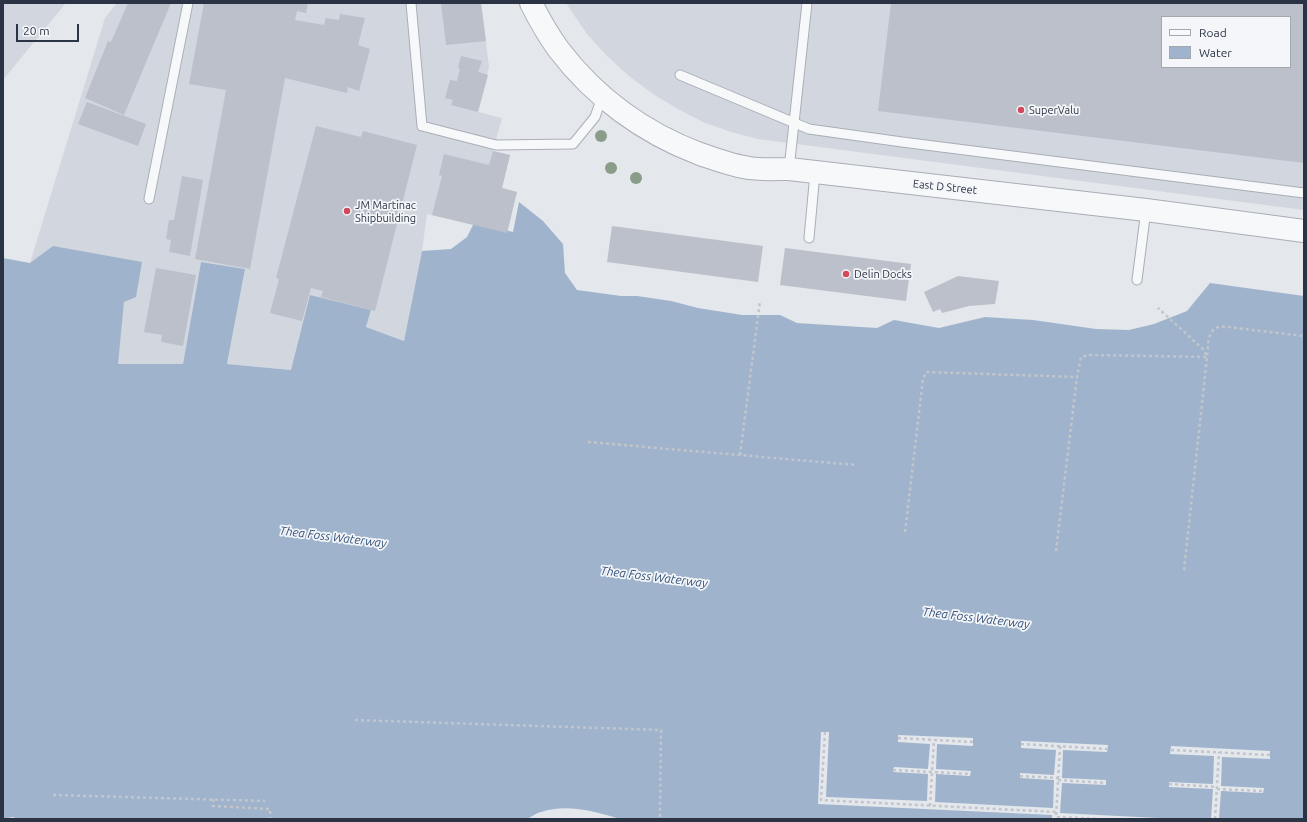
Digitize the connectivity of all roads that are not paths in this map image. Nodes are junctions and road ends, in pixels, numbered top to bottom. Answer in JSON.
{"nodes":[{"id":1,"x":188,"y":3,"type":"edge"},
{"id":2,"x":411,"y":3,"type":"edge"},
{"id":3,"x":531,"y":3,"type":"edge"},
{"id":4,"x":807,"y":3,"type":"edge"},
{"id":5,"x":680,"y":75,"type":"dead end"},
{"id":6,"x":602,"y":97,"type":"junction"},
{"id":7,"x":794,"y":123,"type":"junction"},
{"id":8,"x":789,"y":169,"type":"junction"},
{"id":9,"x":815,"y":173,"type":"junction"},
{"id":10,"x":1304,"y":193,"type":"edge"},
{"id":11,"x":149,"y":199,"type":"dead end"},
{"id":12,"x":1146,"y":210,"type":"junction"},
{"id":13,"x":1304,"y":231,"type":"edge"},
{"id":14,"x":808,"y":238,"type":"dead end"},
{"id":15,"x":1137,"y":280,"type":"dead end"}],
"edges":[{"from":1,"to":11,"type":"lane"},
{"from":2,"to":6,"type":"lane"},
{"from":3,"to":6,"type":"street","name":"East D Street"},
{"from":4,"to":7,"type":"lane"},
{"from":5,"to":7,"type":"lane"},
{"from":6,"to":8,"type":"street","name":"East D Street"},
{"from":7,"to":8,"type":"lane"},
{"from":7,"to":10,"type":"lane"},
{"from":8,"to":9,"type":"street","name":"East D Street"},
{"from":9,"to":12,"type":"street","name":"East D Street"},
{"from":9,"to":14,"type":"lane"},
{"from":12,"to":13,"type":"street","name":"East D Street"},
{"from":12,"to":15,"type":"lane"}]}
